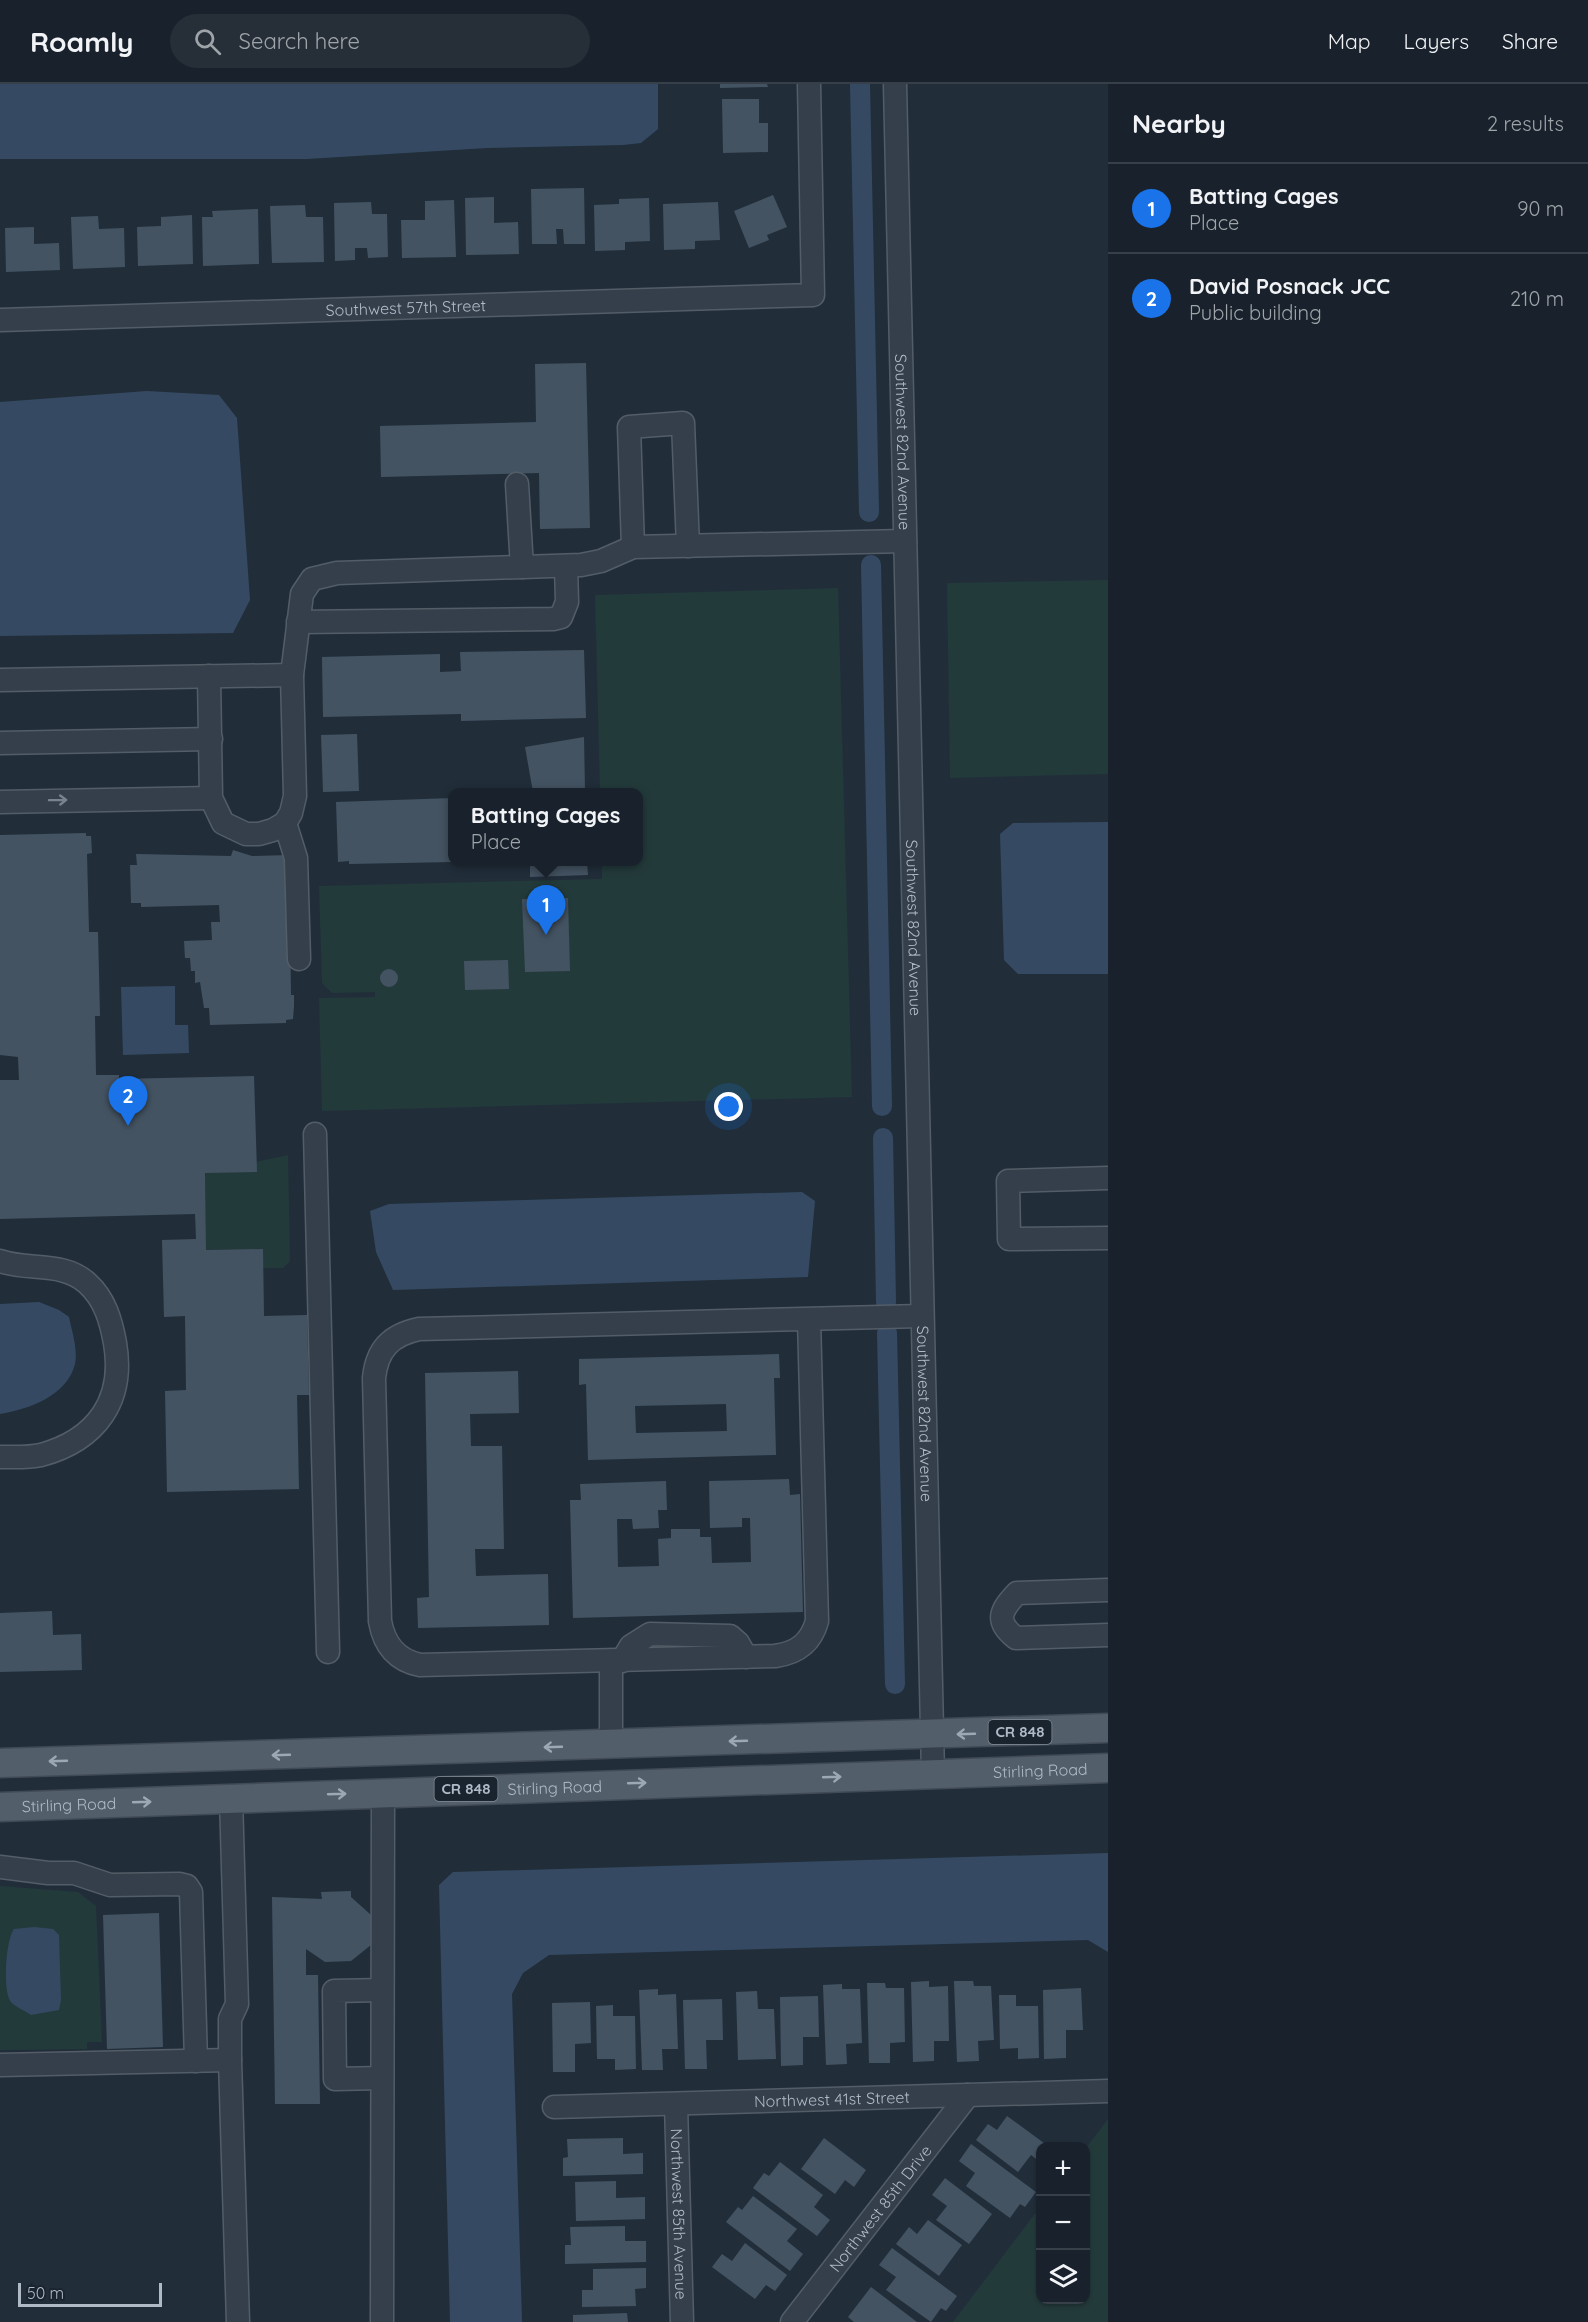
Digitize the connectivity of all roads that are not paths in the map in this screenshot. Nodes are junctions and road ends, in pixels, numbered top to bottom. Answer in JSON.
{"nodes":[{"id":1,"x":809,"y":84,"type":"edge"},
{"id":2,"x":894,"y":84,"type":"edge"},
{"id":3,"x":0,"y":320,"type":"edge"},
{"id":4,"x":517,"y":484,"type":"dead end"},
{"id":5,"x":905,"y":541,"type":"junction"},
{"id":6,"x":688,"y":546,"type":"junction"},
{"id":7,"x":633,"y":547,"type":"junction"},
{"id":8,"x":566,"y":566,"type":"junction"},
{"id":9,"x":522,"y":567,"type":"junction"},
{"id":10,"x":298,"y":622,"type":"junction"},
{"id":11,"x":292,"y":675,"type":"junction"},
{"id":12,"x":209,"y":676,"type":"junction"},
{"id":13,"x":0,"y":680,"type":"edge"},
{"id":14,"x":211,"y":739,"type":"junction"},
{"id":15,"x":0,"y":743,"type":"edge"},
{"id":16,"x":211,"y":798,"type":"junction"},
{"id":17,"x":0,"y":802,"type":"edge"},
{"id":18,"x":285,"y":823,"type":"junction"},
{"id":19,"x":299,"y":959,"type":"dead end"},
{"id":20,"x":315,"y":1134,"type":"dead end"},
{"id":21,"x":1108,"y":1178,"type":"edge"},
{"id":22,"x":1108,"y":1238,"type":"edge"},
{"id":23,"x":0,"y":1261,"type":"edge"},
{"id":24,"x":921,"y":1317,"type":"junction"},
{"id":25,"x":809,"y":1319,"type":"junction"},
{"id":26,"x":0,"y":1457,"type":"edge"},
{"id":27,"x":1108,"y":1590,"type":"edge"},
{"id":28,"x":1108,"y":1635,"type":"edge"},
{"id":29,"x":328,"y":1652,"type":"dead end"},
{"id":30,"x":616,"y":1661,"type":"junction"},
{"id":31,"x":1108,"y":1728,"type":"edge"},
{"id":32,"x":932,"y":1736,"type":"junction"},
{"id":33,"x":611,"y":1745,"type":"junction"},
{"id":34,"x":381,"y":1752,"type":"junction"},
{"id":35,"x":0,"y":1763,"type":"edge"},
{"id":36,"x":1108,"y":1768,"type":"edge"},
{"id":37,"x":933,"y":1774,"type":"junction"},
{"id":38,"x":383,"y":1792,"type":"junction"},
{"id":39,"x":231,"y":1798,"type":"junction"},
{"id":40,"x":0,"y":1807,"type":"edge"},
{"id":41,"x":0,"y":1867,"type":"edge"},
{"id":42,"x":382,"y":1990,"type":"junction"},
{"id":43,"x":230,"y":2060,"type":"junction"},
{"id":44,"x":196,"y":2061,"type":"junction"},
{"id":45,"x":0,"y":2066,"type":"edge"},
{"id":46,"x":382,"y":2078,"type":"junction"},
{"id":47,"x":1108,"y":2091,"type":"edge"},
{"id":48,"x":968,"y":2095,"type":"junction"},
{"id":49,"x":676,"y":2104,"type":"junction"},
{"id":50,"x":554,"y":2107,"type":"dead end"},
{"id":51,"x":238,"y":2322,"type":"edge"},
{"id":52,"x":382,"y":2322,"type":"edge"},
{"id":53,"x":682,"y":2322,"type":"edge"},
{"id":54,"x":792,"y":2322,"type":"edge"}],
"edges":[{"from":1,"to":3,"type":"street","name":"Southwest 57th Street"},
{"from":2,"to":5,"type":"street","name":"Southwest 82nd Avenue"},
{"from":4,"to":9,"type":"street"},
{"from":5,"to":6,"type":"street"},
{"from":5,"to":24,"type":"street","name":"Southwest 82nd Avenue"},
{"from":6,"to":7,"type":"street"},
{"from":6,"to":7,"type":"street"},
{"from":7,"to":8,"type":"street"},
{"from":8,"to":9,"type":"street"},
{"from":8,"to":10,"type":"street"},
{"from":9,"to":10,"type":"street"},
{"from":10,"to":11,"type":"street"},
{"from":11,"to":12,"type":"street"},
{"from":11,"to":18,"type":"street"},
{"from":12,"to":13,"type":"street"},
{"from":12,"to":14,"type":"street"},
{"from":14,"to":15,"type":"street"},
{"from":14,"to":16,"type":"street"},
{"from":17,"to":16,"type":"street","one_way":true},
{"from":16,"to":18,"type":"street"},
{"from":18,"to":19,"type":"street"},
{"from":20,"to":29,"type":"street"},
{"from":21,"to":22,"type":"street"},
{"from":23,"to":26,"type":"street"},
{"from":24,"to":25,"type":"street"},
{"from":24,"to":32,"type":"street","name":"Southwest 82nd Avenue"},
{"from":25,"to":30,"type":"street"},
{"from":25,"to":30,"type":"street"},
{"from":27,"to":28,"type":"street"},
{"from":30,"to":33,"type":"street"},
{"from":31,"to":32,"type":"main road","number":"CR 848","one_way":true},
{"from":32,"to":33,"type":"main road","number":"CR 848","one_way":true},
{"from":32,"to":37,"type":"street","name":"Southwest 82nd Avenue"},
{"from":33,"to":34,"type":"main road","number":"CR 848","one_way":true},
{"from":34,"to":35,"type":"main road","number":"CR 848","one_way":true},
{"from":34,"to":38,"type":"main road"},
{"from":36,"to":37,"type":"main road","name":"Stirling Road","number":"CR 848"},
{"from":38,"to":37,"type":"main road","name":"Stirling Road","number":"CR 848","one_way":true},
{"from":39,"to":38,"type":"main road","name":"Stirling Road","number":"CR 848","one_way":true},
{"from":38,"to":42,"type":"street"},
{"from":40,"to":39,"type":"main road","name":"Stirling Road","number":"CR 848","one_way":true},
{"from":39,"to":43,"type":"street"},
{"from":41,"to":44,"type":"street"},
{"from":42,"to":46,"type":"street"},
{"from":42,"to":46,"type":"street"},
{"from":43,"to":44,"type":"street"},
{"from":43,"to":51,"type":"street"},
{"from":44,"to":45,"type":"street"},
{"from":46,"to":52,"type":"street"},
{"from":47,"to":48,"type":"street","name":"Northwest 41st Street"},
{"from":48,"to":49,"type":"street","name":"Northwest 41st Street"},
{"from":48,"to":54,"type":"street","name":"Northwest 85th Drive"},
{"from":49,"to":50,"type":"street","name":"Northwest 41st Street"},
{"from":49,"to":53,"type":"street","name":"Northwest 85th Avenue"}]}
